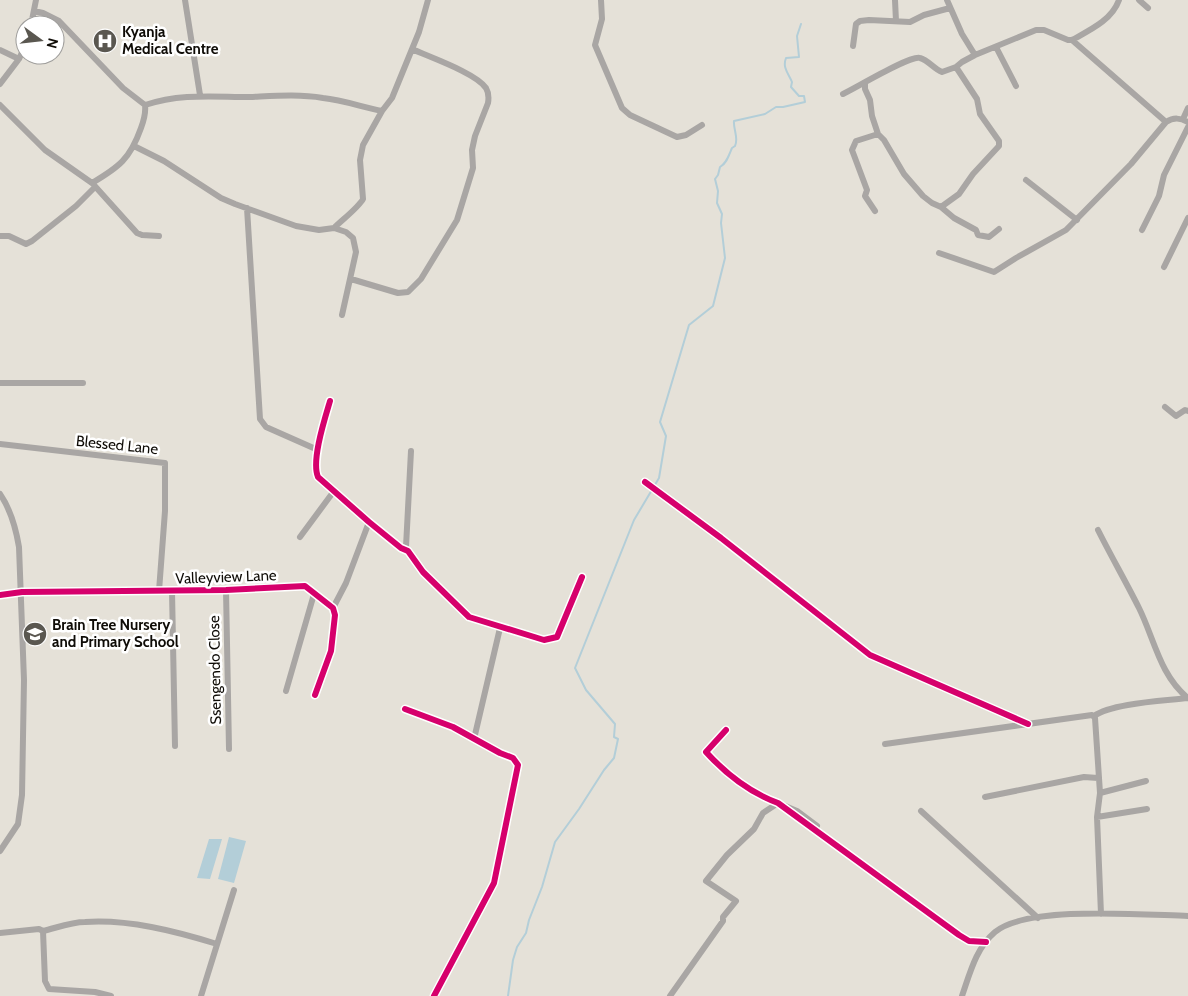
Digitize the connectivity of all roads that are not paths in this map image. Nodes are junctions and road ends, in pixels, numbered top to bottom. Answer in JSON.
{"nodes":[{"id":1,"x":36,"y":0,"type":"edge"},
{"id":2,"x":185,"y":0,"type":"edge"},
{"id":3,"x":428,"y":0,"type":"edge"},
{"id":4,"x":601,"y":0,"type":"edge"},
{"id":5,"x":895,"y":0,"type":"edge"},
{"id":6,"x":947,"y":0,"type":"edge"},
{"id":7,"x":1119,"y":0,"type":"edge"},
{"id":8,"x":1139,"y":0,"type":"edge"},
{"id":9,"x":950,"y":8,"type":"junction"},
{"id":10,"x":1148,"y":8,"type":"dead end"},
{"id":11,"x":34,"y":11,"type":"junction"},
{"id":12,"x":33,"y":15,"type":"edge"},
{"id":13,"x":896,"y":21,"type":"junction"},
{"id":14,"x":1072,"y":40,"type":"junction"},
{"id":15,"x":853,"y":46,"type":"dead end"},
{"id":16,"x":996,"y":46,"type":"junction"},
{"id":17,"x":412,"y":49,"type":"junction"},
{"id":18,"x":0,"y":50,"type":"edge"},
{"id":19,"x":975,"y":55,"type":"junction"},
{"id":20,"x":15,"y":57,"type":"edge"},
{"id":21,"x":15,"y":64,"type":"edge"},
{"id":22,"x":956,"y":67,"type":"junction"},
{"id":23,"x":865,"y":83,"type":"junction"},
{"id":24,"x":0,"y":84,"type":"edge"},
{"id":25,"x":1016,"y":86,"type":"dead end"},
{"id":26,"x":843,"y":94,"type":"dead end"},
{"id":27,"x":200,"y":95,"type":"junction"},
{"id":28,"x":0,"y":105,"type":"edge"},
{"id":29,"x":145,"y":105,"type":"junction"},
{"id":30,"x":1188,"y":108,"type":"edge"},
{"id":31,"x":382,"y":111,"type":"junction"},
{"id":32,"x":1186,"y":120,"type":"edge"},
{"id":33,"x":1166,"y":122,"type":"junction"},
{"id":34,"x":702,"y":125,"type":"dead end"},
{"id":35,"x":1188,"y":127,"type":"edge"},
{"id":36,"x":878,"y":134,"type":"junction"},
{"id":37,"x":134,"y":146,"type":"junction"},
{"id":38,"x":1026,"y":180,"type":"dead end"},
{"id":39,"x":93,"y":185,"type":"junction"},
{"id":40,"x":941,"y":207,"type":"junction"},
{"id":41,"x":248,"y":208,"type":"junction"},
{"id":42,"x":875,"y":211,"type":"dead end"},
{"id":43,"x":1188,"y":218,"type":"edge"},
{"id":44,"x":1076,"y":220,"type":"junction"},
{"id":45,"x":334,"y":228,"type":"junction"},
{"id":46,"x":999,"y":229,"type":"dead end"},
{"id":47,"x":1142,"y":230,"type":"dead end"},
{"id":48,"x":0,"y":236,"type":"edge"},
{"id":49,"x":158,"y":236,"type":"dead end"},
{"id":50,"x":939,"y":253,"type":"dead end"},
{"id":51,"x":1164,"y":267,"type":"dead end"},
{"id":52,"x":351,"y":279,"type":"junction"},
{"id":53,"x":342,"y":315,"type":"dead end"},
{"id":54,"x":83,"y":383,"type":"dead end"},
{"id":55,"x":0,"y":384,"type":"edge"},
{"id":56,"x":330,"y":401,"type":"dead end"},
{"id":57,"x":1166,"y":407,"type":"dead end"},
{"id":58,"x":1188,"y":411,"type":"edge"},
{"id":59,"x":0,"y":444,"type":"edge"},
{"id":60,"x":318,"y":450,"type":"junction"},
{"id":61,"x":411,"y":451,"type":"dead end"},
{"id":62,"x":645,"y":482,"type":"dead end"},
{"id":63,"x":334,"y":491,"type":"junction"},
{"id":64,"x":0,"y":494,"type":"edge"},
{"id":65,"x":369,"y":522,"type":"junction"},
{"id":66,"x":1098,"y":530,"type":"dead end"},
{"id":67,"x":300,"y":537,"type":"dead end"},
{"id":68,"x":408,"y":551,"type":"junction"},
{"id":69,"x":582,"y":577,"type":"dead end"},
{"id":70,"x":226,"y":590,"type":"junction"},
{"id":71,"x":159,"y":591,"type":"junction"},
{"id":72,"x":172,"y":591,"type":"junction"},
{"id":73,"x":22,"y":592,"type":"junction"},
{"id":74,"x":314,"y":594,"type":"junction"},
{"id":75,"x":0,"y":595,"type":"edge"},
{"id":76,"x":333,"y":608,"type":"junction"},
{"id":77,"x":500,"y":628,"type":"junction"},
{"id":78,"x":286,"y":691,"type":"dead end"},
{"id":79,"x":316,"y":695,"type":"dead end"},
{"id":80,"x":1188,"y":698,"type":"edge"},
{"id":81,"x":405,"y":709,"type":"dead end"},
{"id":82,"x":1094,"y":716,"type":"junction"},
{"id":83,"x":1028,"y":724,"type":"junction"},
{"id":84,"x":726,"y":730,"type":"dead end"},
{"id":85,"x":474,"y":738,"type":"junction"},
{"id":86,"x":885,"y":744,"type":"dead end"},
{"id":87,"x":175,"y":746,"type":"dead end"},
{"id":88,"x":229,"y":749,"type":"dead end"},
{"id":89,"x":1098,"y":778,"type":"junction"},
{"id":90,"x":1146,"y":781,"type":"dead end"},
{"id":91,"x":1100,"y":793,"type":"junction"},
{"id":92,"x":984,"y":797,"type":"dead end"},
{"id":93,"x":778,"y":803,"type":"junction"},
{"id":94,"x":1147,"y":809,"type":"dead end"},
{"id":95,"x":921,"y":811,"type":"dead end"},
{"id":96,"x":1096,"y":817,"type":"junction"},
{"id":97,"x":817,"y":826,"type":"dead end"},
{"id":98,"x":0,"y":851,"type":"edge"},
{"id":99,"x":234,"y":890,"type":"dead end"},
{"id":100,"x":1101,"y":914,"type":"junction"},
{"id":101,"x":1188,"y":916,"type":"edge"},
{"id":102,"x":1038,"y":918,"type":"junction"},
{"id":103,"x":43,"y":931,"type":"junction"},
{"id":104,"x":0,"y":933,"type":"edge"},
{"id":105,"x":986,"y":942,"type":"junction"},
{"id":106,"x":217,"y":944,"type":"junction"},
{"id":107,"x":111,"y":996,"type":"edge"},
{"id":108,"x":201,"y":996,"type":"edge"},
{"id":109,"x":434,"y":996,"type":"edge"},
{"id":110,"x":670,"y":996,"type":"edge"},
{"id":111,"x":962,"y":996,"type":"edge"}],
"edges":[{"from":1,"to":11,"type":"street"},
{"from":2,"to":27,"type":"street"},
{"from":3,"to":17,"type":"street"},
{"from":4,"to":34,"type":"street"},
{"from":5,"to":13,"type":"street"},
{"from":6,"to":9,"type":"street"},
{"from":7,"to":14,"type":"street"},
{"from":8,"to":10,"type":"street"},
{"from":9,"to":13,"type":"street"},
{"from":9,"to":19,"type":"street"},
{"from":11,"to":12,"type":"street"},
{"from":11,"to":29,"type":"street"},
{"from":13,"to":15,"type":"street"},
{"from":14,"to":16,"type":"street"},
{"from":14,"to":33,"type":"street"},
{"from":16,"to":19,"type":"street"},
{"from":16,"to":25,"type":"street"},
{"from":17,"to":31,"type":"street"},
{"from":17,"to":52,"type":"street"},
{"from":18,"to":20,"type":"street"},
{"from":19,"to":22,"type":"street"},
{"from":21,"to":24,"type":"street"},
{"from":22,"to":23,"type":"street"},
{"from":22,"to":40,"type":"street"},
{"from":23,"to":26,"type":"street"},
{"from":23,"to":36,"type":"street"},
{"from":27,"to":29,"type":"street"},
{"from":27,"to":31,"type":"street"},
{"from":28,"to":39,"type":"street"},
{"from":29,"to":37,"type":"street"},
{"from":30,"to":32,"type":"street"},
{"from":31,"to":45,"type":"street"},
{"from":32,"to":33,"type":"street"},
{"from":33,"to":44,"type":"street"},
{"from":35,"to":47,"type":"street"},
{"from":36,"to":40,"type":"street"},
{"from":36,"to":42,"type":"street"},
{"from":37,"to":39,"type":"street"},
{"from":37,"to":41,"type":"street"},
{"from":38,"to":44,"type":"street"},
{"from":39,"to":48,"type":"street"},
{"from":39,"to":49,"type":"street"},
{"from":40,"to":46,"type":"street"},
{"from":41,"to":45,"type":"street"},
{"from":41,"to":60,"type":"street"},
{"from":43,"to":51,"type":"street"},
{"from":44,"to":50,"type":"street"},
{"from":45,"to":52,"type":"street"},
{"from":52,"to":53,"type":"street"},
{"from":54,"to":55,"type":"street"},
{"from":56,"to":60,"type":"street"},
{"from":57,"to":58,"type":"street"},
{"from":59,"to":71,"type":"street","name":"Blessed Lane"},
{"from":60,"to":63,"type":"street"},
{"from":61,"to":68,"type":"street"},
{"from":62,"to":83,"type":"street"},
{"from":63,"to":65,"type":"street"},
{"from":63,"to":67,"type":"street"},
{"from":64,"to":73,"type":"street"},
{"from":65,"to":68,"type":"street"},
{"from":65,"to":76,"type":"street"},
{"from":66,"to":80,"type":"street"},
{"from":68,"to":77,"type":"street"},
{"from":69,"to":77,"type":"street"},
{"from":70,"to":72,"type":"street","name":"Valleyview Lane"},
{"from":70,"to":74,"type":"street","name":"Valleyview Lane"},
{"from":70,"to":88,"type":"street","name":"Ssengendo Close"},
{"from":71,"to":72,"type":"street","name":"Valleyview Lane"},
{"from":71,"to":73,"type":"street","name":"Valleyview Lane"},
{"from":72,"to":87,"type":"street"},
{"from":73,"to":75,"type":"street","name":"Valleyview Lane"},
{"from":73,"to":98,"type":"street"},
{"from":74,"to":76,"type":"street","name":"Valleyview Lane"},
{"from":74,"to":78,"type":"street"},
{"from":76,"to":79,"type":"street"},
{"from":77,"to":85,"type":"street"},
{"from":80,"to":82,"type":"street"},
{"from":81,"to":85,"type":"street"},
{"from":82,"to":83,"type":"street"},
{"from":82,"to":89,"type":"street"},
{"from":83,"to":86,"type":"street"},
{"from":84,"to":93,"type":"street"},
{"from":85,"to":109,"type":"street"},
{"from":89,"to":91,"type":"street"},
{"from":89,"to":92,"type":"street"},
{"from":90,"to":91,"type":"street"},
{"from":91,"to":96,"type":"street"},
{"from":93,"to":97,"type":"street"},
{"from":93,"to":105,"type":"street"},
{"from":93,"to":110,"type":"street"},
{"from":94,"to":96,"type":"street"},
{"from":95,"to":102,"type":"street"},
{"from":96,"to":100,"type":"street"},
{"from":99,"to":106,"type":"street"},
{"from":100,"to":101,"type":"street"},
{"from":100,"to":102,"type":"street"},
{"from":102,"to":105,"type":"street"},
{"from":103,"to":104,"type":"street"},
{"from":103,"to":106,"type":"street"},
{"from":103,"to":107,"type":"street"},
{"from":105,"to":111,"type":"street"},
{"from":106,"to":108,"type":"street"}]}
